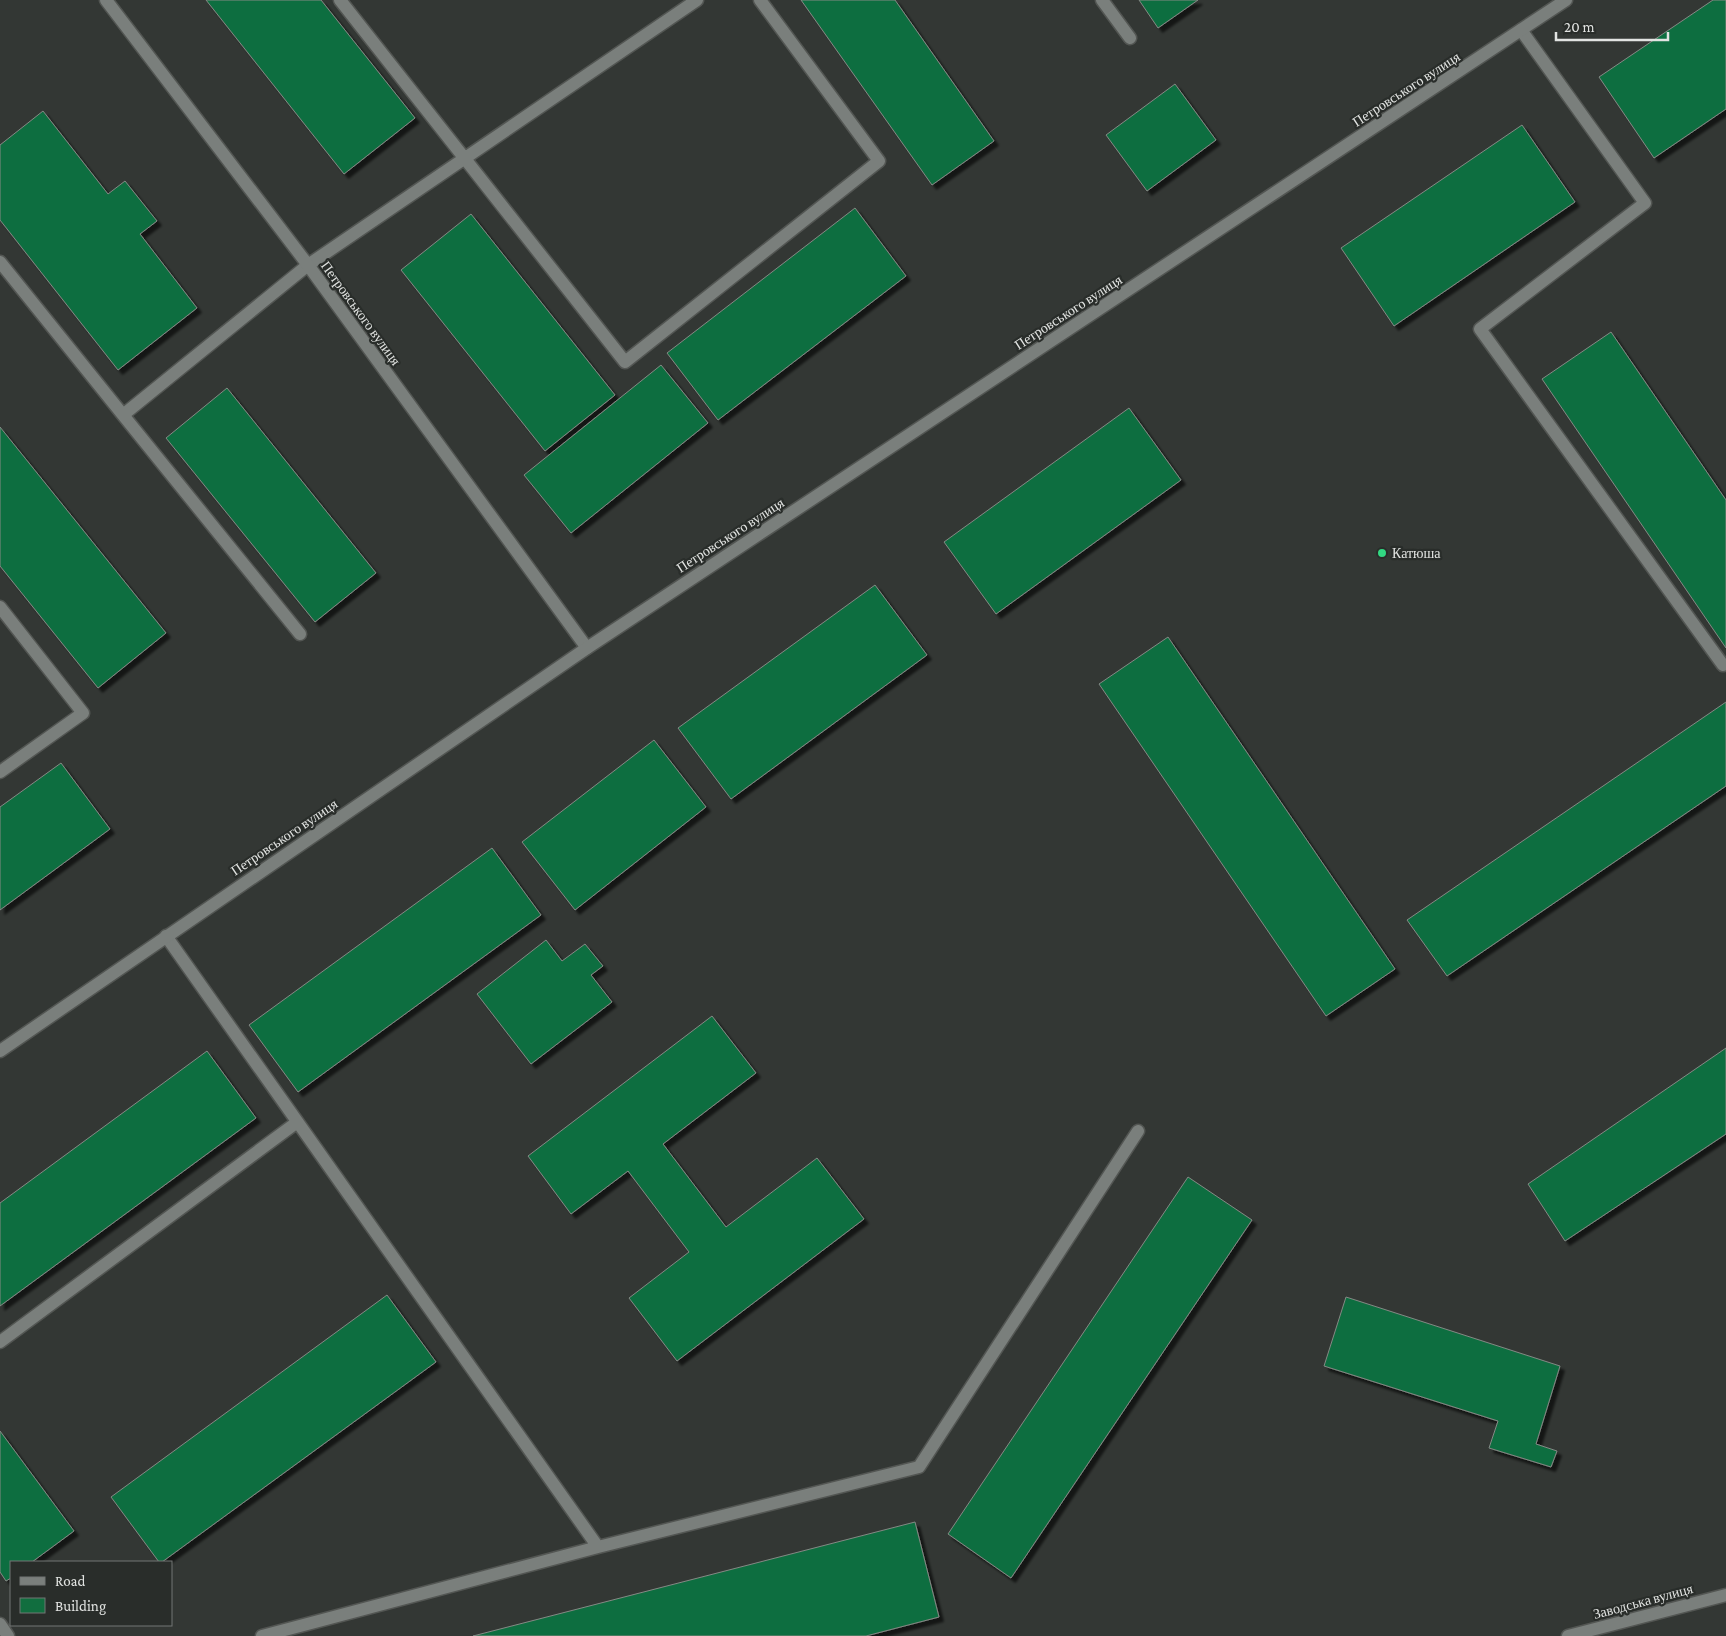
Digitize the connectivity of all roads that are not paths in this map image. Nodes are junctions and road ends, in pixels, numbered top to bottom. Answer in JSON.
{"nodes":[{"id":1,"x":106,"y":0,"type":"edge"},
{"id":2,"x":340,"y":0,"type":"edge"},
{"id":3,"x":697,"y":0,"type":"edge"},
{"id":4,"x":760,"y":0,"type":"edge"},
{"id":5,"x":1102,"y":0,"type":"edge"},
{"id":6,"x":1566,"y":0,"type":"edge"},
{"id":7,"x":1521,"y":30,"type":"junction"},
{"id":8,"x":1130,"y":38,"type":"dead end"},
{"id":9,"x":463,"y":159,"type":"junction"},
{"id":10,"x":0,"y":262,"type":"edge"},
{"id":11,"x":308,"y":265,"type":"junction"},
{"id":12,"x":123,"y":416,"type":"junction"},
{"id":13,"x":0,"y":607,"type":"edge"},
{"id":14,"x":300,"y":634,"type":"dead end"},
{"id":15,"x":586,"y":648,"type":"junction"},
{"id":16,"x":1723,"y":665,"type":"dead end"},
{"id":17,"x":0,"y":772,"type":"edge"},
{"id":18,"x":166,"y":936,"type":"junction"},
{"id":19,"x":0,"y":1051,"type":"edge"},
{"id":20,"x":296,"y":1123,"type":"junction"},
{"id":21,"x":1138,"y":1131,"type":"dead end"},
{"id":22,"x":0,"y":1342,"type":"edge"},
{"id":23,"x":598,"y":1547,"type":"junction"},
{"id":24,"x":1726,"y":1595,"type":"edge"},
{"id":25,"x":0,"y":1624,"type":"edge"},
{"id":26,"x":8,"y":1636,"type":"edge"},
{"id":27,"x":262,"y":1636,"type":"edge"},
{"id":28,"x":1568,"y":1636,"type":"edge"}],
"edges":[{"from":1,"to":11,"type":"main road","name":"Петровського вулиця"},
{"from":2,"to":9,"type":"main road"},
{"from":3,"to":9,"type":"main road"},
{"from":4,"to":9,"type":"main road"},
{"from":5,"to":8,"type":"main road"},
{"from":6,"to":7,"type":"main road","name":"Петровського вулиця"},
{"from":7,"to":15,"type":"main road","name":"Петровського вулиця"},
{"from":7,"to":16,"type":"main road"},
{"from":9,"to":11,"type":"main road"},
{"from":10,"to":12,"type":"main road"},
{"from":11,"to":12,"type":"main road"},
{"from":11,"to":15,"type":"main road","name":"Петровського вулиця"},
{"from":12,"to":14,"type":"main road"},
{"from":13,"to":17,"type":"main road"},
{"from":15,"to":18,"type":"main road","name":"Петровського вулиця"},
{"from":18,"to":19,"type":"main road","name":"Петровського вулиця"},
{"from":18,"to":20,"type":"main road"},
{"from":20,"to":22,"type":"main road"},
{"from":20,"to":23,"type":"main road"},
{"from":21,"to":23,"type":"main road"},
{"from":23,"to":27,"type":"main road"},
{"from":24,"to":28,"type":"main road","name":"Заводська вулиця"},
{"from":25,"to":26,"type":"main road"}]}
